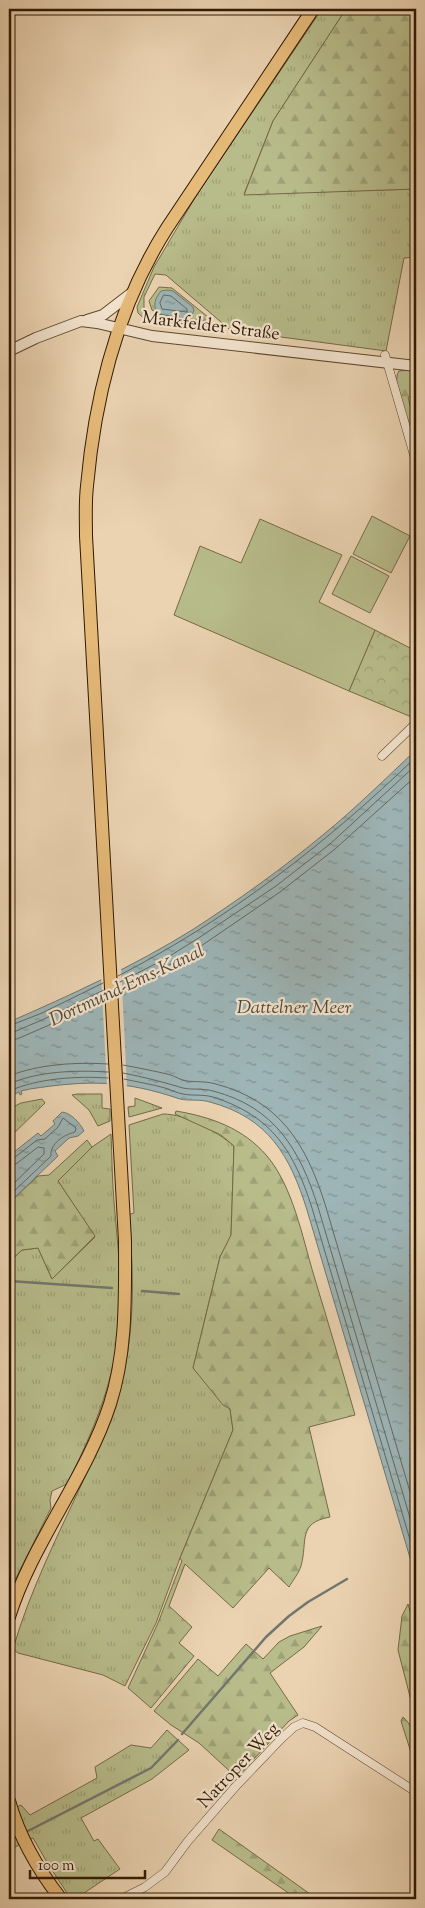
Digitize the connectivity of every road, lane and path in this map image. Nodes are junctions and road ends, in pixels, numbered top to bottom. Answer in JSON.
{"nodes":[{"id":1,"x":313,"y":9,"type":"edge"},
{"id":2,"x":133,"y":292,"type":"junction"},
{"id":3,"x":81,"y":322,"type":"junction"},
{"id":4,"x":118,"y":328,"type":"junction"},
{"id":5,"x":9,"y":351,"type":"edge"},
{"id":6,"x":386,"y":359,"type":"junction"},
{"id":7,"x":416,"y":366,"type":"edge"},
{"id":8,"x":416,"y":462,"type":"edge"},
{"id":9,"x":416,"y":723,"type":"edge"},
{"id":10,"x":382,"y":756,"type":"dead end"},
{"id":11,"x":9,"y":1617,"type":"edge"},
{"id":12,"x":416,"y":1792,"type":"edge"},
{"id":13,"x":9,"y":1801,"type":"edge"},
{"id":14,"x":61,"y":1899,"type":"edge"},
{"id":15,"x":121,"y":1899,"type":"edge"}],
"edges":[{"from":1,"to":2,"type":"main road"},
{"from":2,"to":3,"type":"street"},
{"from":2,"to":4,"type":"main road"},
{"from":3,"to":4,"type":"street","name":"Markfelder Straße"},
{"from":3,"to":5,"type":"street","name":"Markfelder Straße"},
{"from":4,"to":6,"type":"street","name":"Markfelder Straße"},
{"from":4,"to":11,"type":"main road"},
{"from":6,"to":7,"type":"street","name":"Markfelder Straße"},
{"from":6,"to":8,"type":"street"},
{"from":9,"to":10,"type":"street"},
{"from":12,"to":15,"type":"street","name":"Natroper Weg"},
{"from":13,"to":14,"type":"main road"}]}
